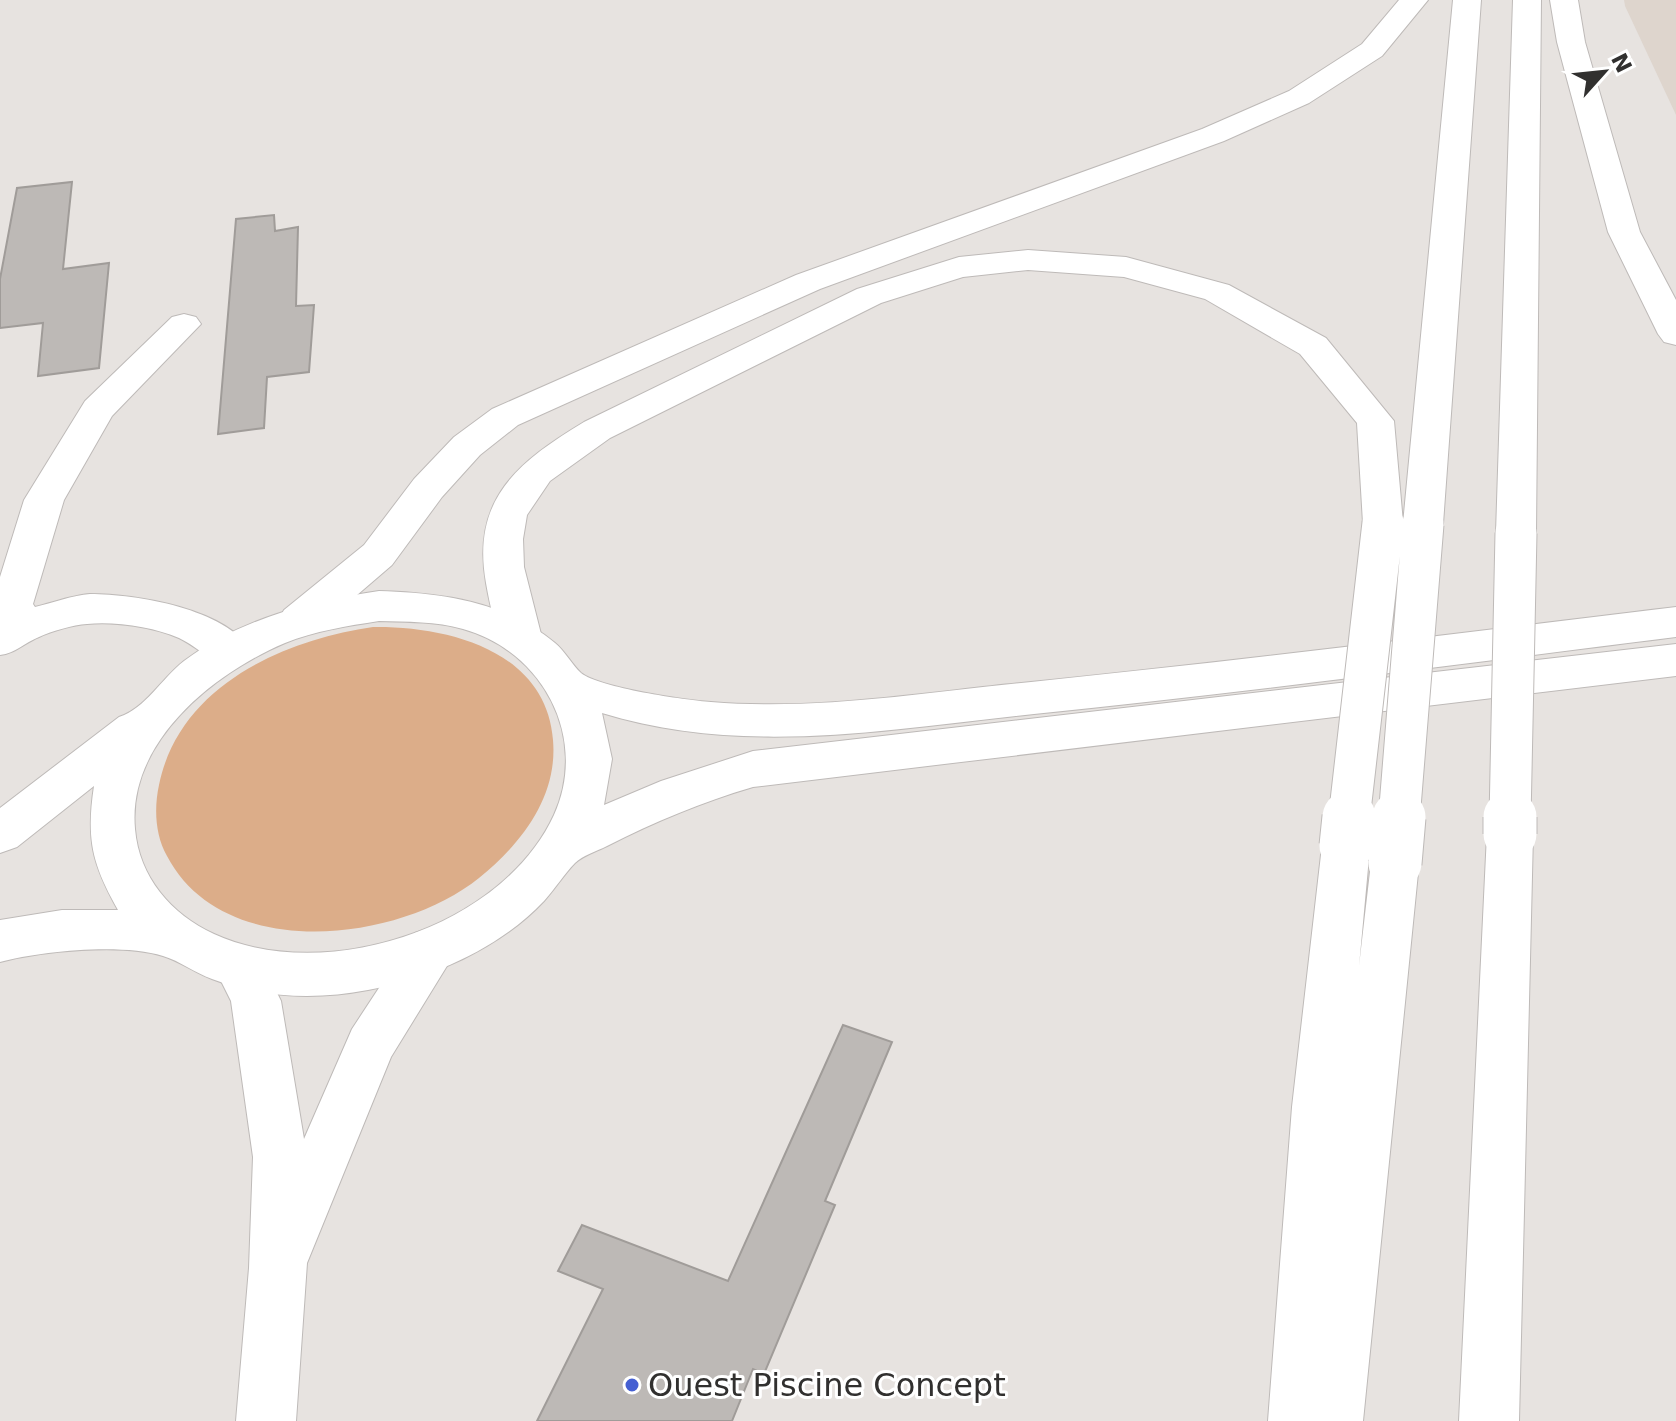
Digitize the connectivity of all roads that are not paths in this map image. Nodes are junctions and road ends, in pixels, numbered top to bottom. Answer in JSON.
{"nodes":[{"id":1,"x":1414,"y":0,"type":"edge"},
{"id":2,"x":1467,"y":0,"type":"edge"},
{"id":3,"x":1527,"y":0,"type":"edge"},
{"id":4,"x":1564,"y":0,"type":"edge"},
{"id":5,"x":184,"y":324,"type":"dead end"},
{"id":6,"x":1676,"y":334,"type":"edge"},
{"id":7,"x":1403,"y":523,"type":"junction"},
{"id":8,"x":299,"y":621,"type":"junction"},
{"id":9,"x":1676,"y":622,"type":"edge"},
{"id":10,"x":12,"y":633,"type":"edge"},
{"id":11,"x":521,"y":638,"type":"junction"},
{"id":12,"x":230,"y":651,"type":"junction"},
{"id":13,"x":1676,"y":660,"type":"edge"},
{"id":14,"x":569,"y":685,"type":"junction"},
{"id":15,"x":156,"y":713,"type":"junction"},
{"id":16,"x":0,"y":834,"type":"edge"},
{"id":17,"x":559,"y":849,"type":"junction"},
{"id":18,"x":168,"y":935,"type":"junction"},
{"id":19,"x":0,"y":941,"type":"edge"},
{"id":20,"x":433,"y":948,"type":"junction"},
{"id":21,"x":239,"y":967,"type":"junction"},
{"id":22,"x":278,"y":1268,"type":"junction"},
{"id":23,"x":266,"y":1421,"type":"edge"},
{"id":24,"x":1298,"y":1421,"type":"edge"},
{"id":25,"x":1333,"y":1421,"type":"edge"},
{"id":26,"x":1489,"y":1421,"type":"edge"}],
"edges":[{"from":1,"to":8,"type":"main road"},
{"from":2,"to":7,"type":"main road"},
{"from":3,"to":26,"type":"main road","bridge":true},
{"from":4,"to":6,"type":"main road"},
{"from":5,"to":10,"type":"main road"},
{"from":7,"to":11,"type":"main road"},
{"from":7,"to":24,"type":"main road","bridge":true},
{"from":7,"to":25,"type":"main road","bridge":true},
{"from":8,"to":11,"type":"main road"},
{"from":8,"to":12,"type":"main road"},
{"from":9,"to":14,"type":"main road"},
{"from":10,"to":12,"type":"main road"},
{"from":11,"to":14,"type":"main road"},
{"from":12,"to":15,"type":"main road"},
{"from":13,"to":17,"type":"main road"},
{"from":14,"to":17,"type":"main road"},
{"from":15,"to":16,"type":"main road"},
{"from":15,"to":18,"type":"main road"},
{"from":17,"to":20,"type":"main road"},
{"from":18,"to":19,"type":"main road"},
{"from":18,"to":21,"type":"main road"},
{"from":20,"to":21,"type":"main road"},
{"from":20,"to":22,"type":"main road"},
{"from":21,"to":22,"type":"main road"},
{"from":22,"to":23,"type":"main road"}]}
